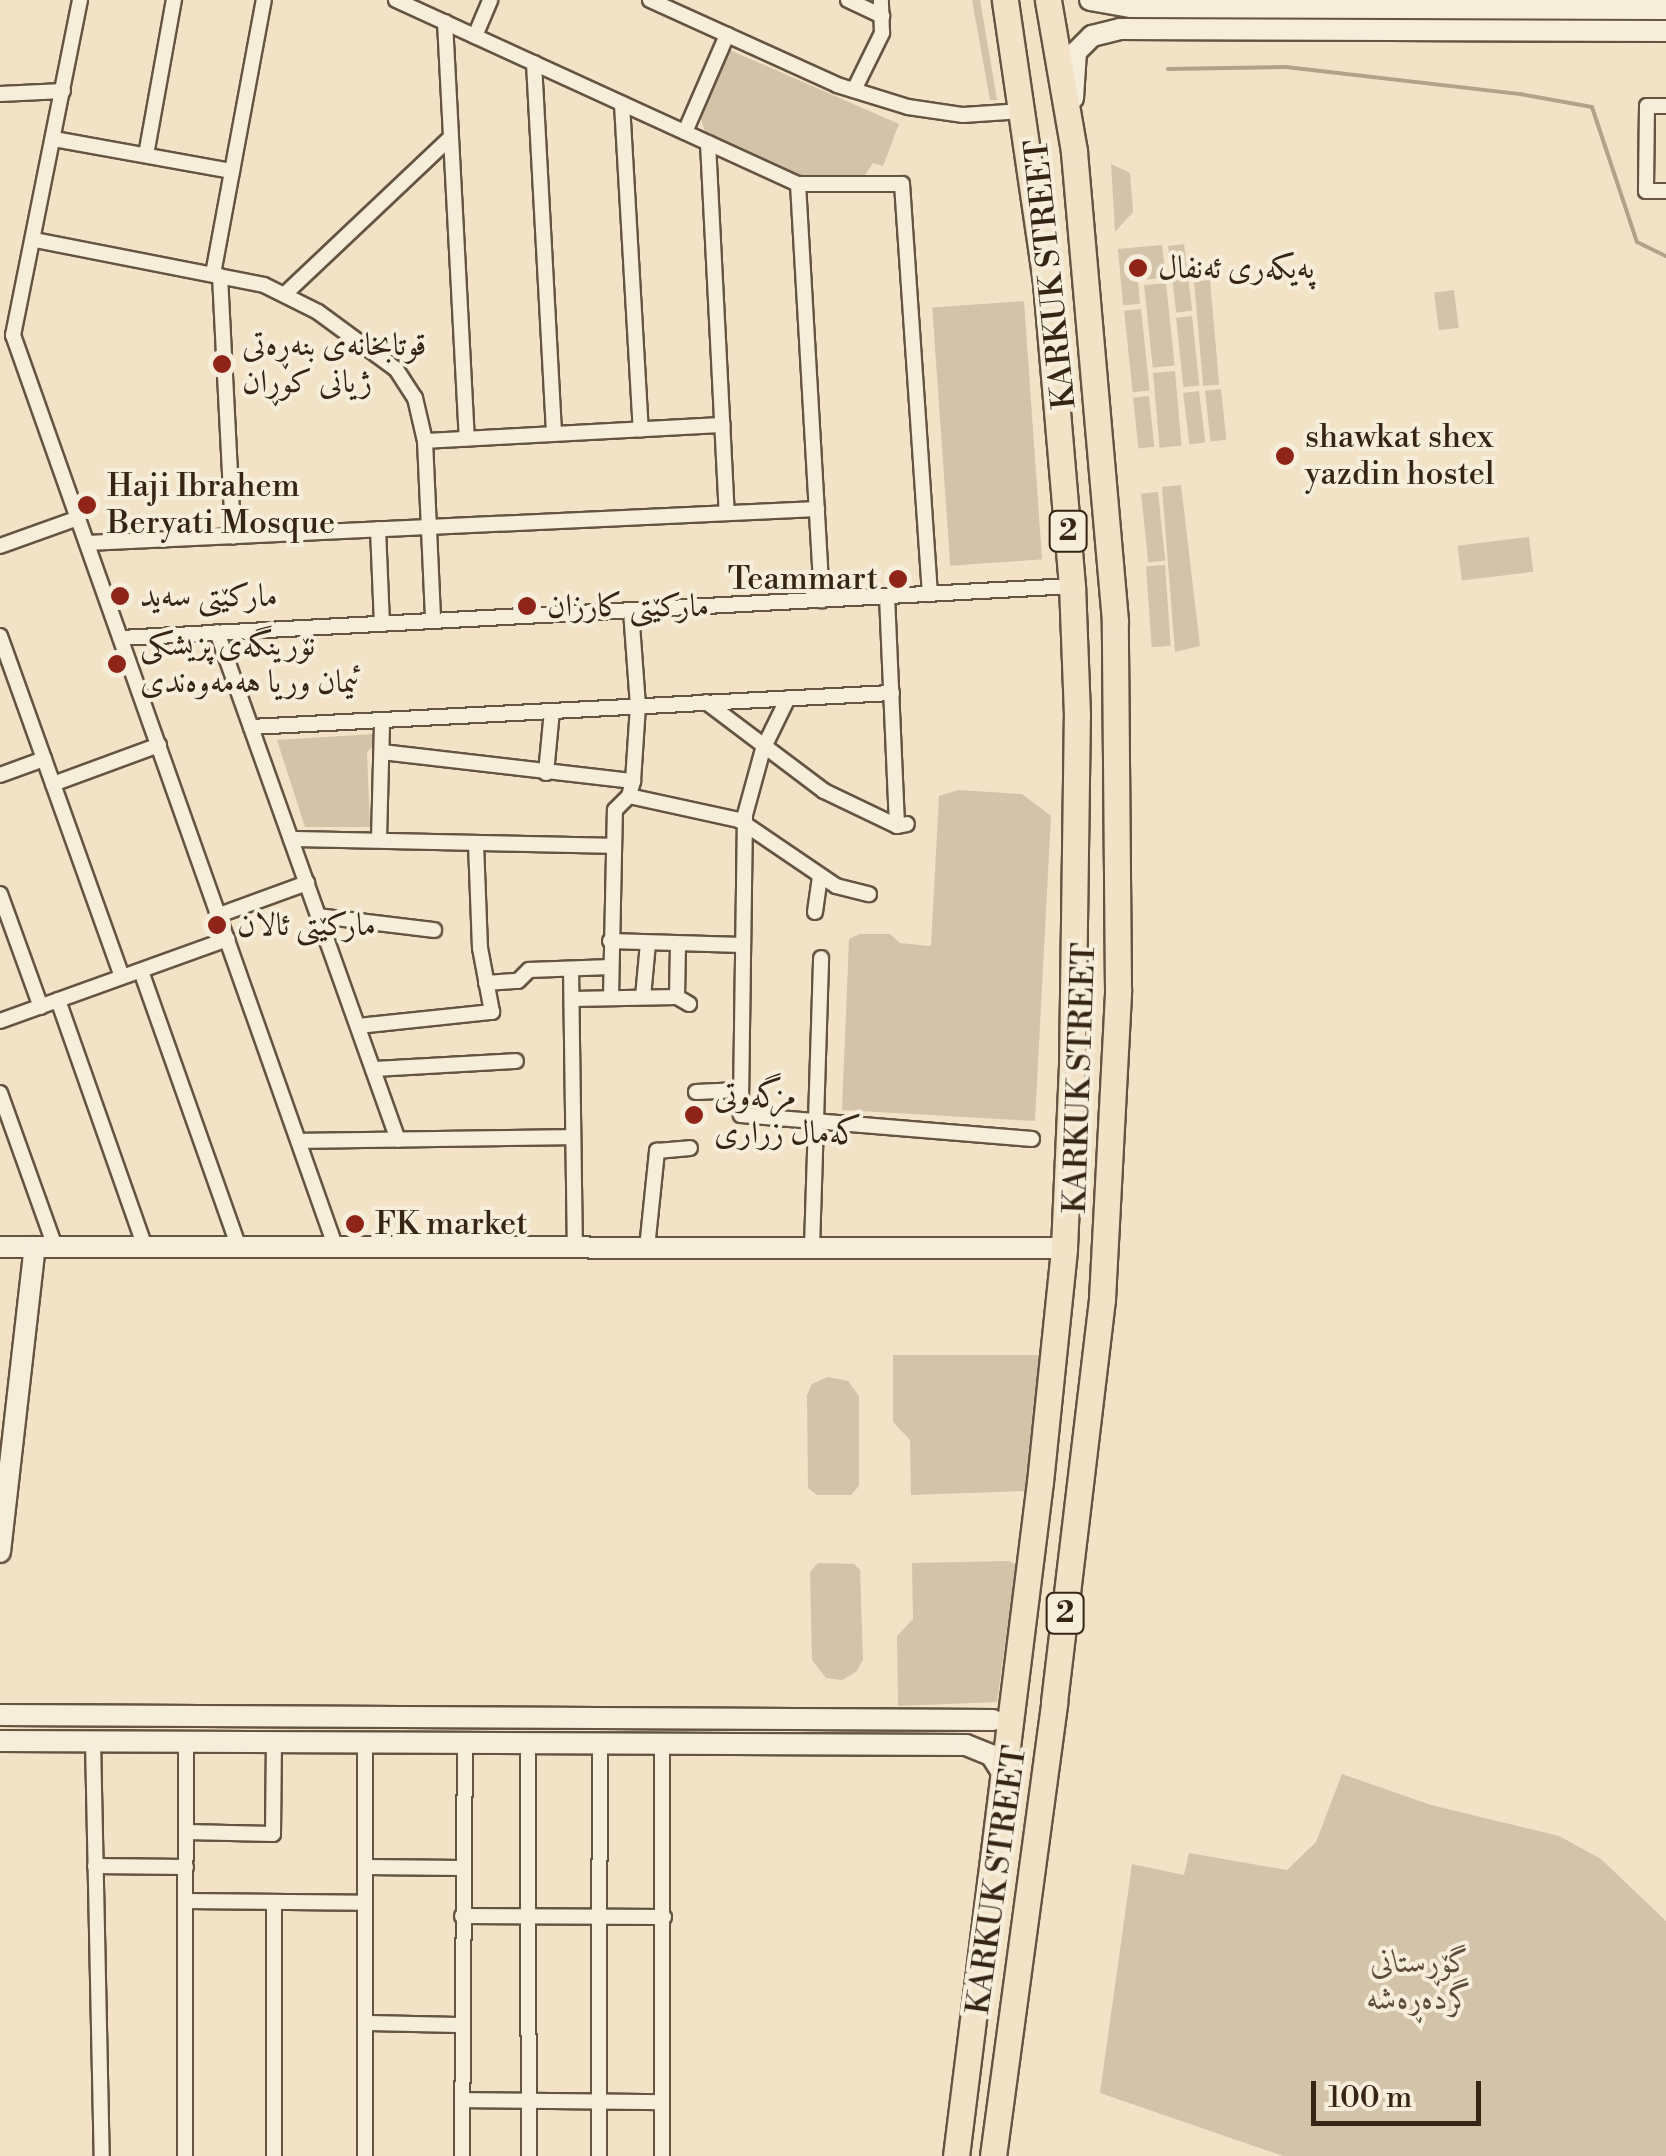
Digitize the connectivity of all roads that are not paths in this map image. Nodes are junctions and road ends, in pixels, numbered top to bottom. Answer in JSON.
{"nodes":[{"id":1,"x":80,"y":0,"type":"edge"},
{"id":2,"x":174,"y":0,"type":"edge"},
{"id":3,"x":264,"y":0,"type":"edge"},
{"id":4,"x":396,"y":0,"type":"edge"},
{"id":5,"x":490,"y":0,"type":"edge"},
{"id":6,"x":650,"y":0,"type":"edge"},
{"id":7,"x":848,"y":0,"type":"edge"},
{"id":8,"x":1005,"y":0,"type":"edge"},
{"id":9,"x":1048,"y":0,"type":"edge"},
{"id":10,"x":1090,"y":0,"type":"edge"},
{"id":11,"x":1229,"y":6,"type":"junction"},
{"id":12,"x":882,"y":8,"type":"edge"},
{"id":13,"x":1666,"y":9,"type":"edge"},
{"id":14,"x":444,"y":22,"type":"junction"},
{"id":15,"x":1229,"y":29,"type":"junction"},
{"id":16,"x":1666,"y":31,"type":"edge"},
{"id":17,"x":727,"y":34,"type":"junction"},
{"id":18,"x":475,"y":36,"type":"junction"},
{"id":19,"x":534,"y":63,"type":"junction"},
{"id":20,"x":854,"y":90,"type":"junction"},
{"id":21,"x":63,"y":91,"type":"junction"},
{"id":22,"x":0,"y":94,"type":"edge"},
{"id":23,"x":622,"y":104,"type":"junction"},
{"id":24,"x":1666,"y":106,"type":"edge"},
{"id":25,"x":1022,"y":111,"type":"junction"},
{"id":26,"x":684,"y":132,"type":"junction"},
{"id":27,"x":54,"y":138,"type":"junction"},
{"id":28,"x":450,"y":138,"type":"junction"},
{"id":29,"x":708,"y":143,"type":"junction"},
{"id":30,"x":1073,"y":146,"type":"junction"},
{"id":31,"x":146,"y":155,"type":"junction"},
{"id":32,"x":232,"y":171,"type":"junction"},
{"id":33,"x":798,"y":184,"type":"junction"},
{"id":34,"x":1666,"y":191,"type":"edge"},
{"id":35,"x":34,"y":240,"type":"junction"},
{"id":36,"x":216,"y":275,"type":"junction"},
{"id":37,"x":286,"y":294,"type":"junction"},
{"id":38,"x":7,"y":335,"type":"edge"},
{"id":39,"x":723,"y":425,"type":"junction"},
{"id":40,"x":641,"y":429,"type":"junction"},
{"id":41,"x":554,"y":433,"type":"junction"},
{"id":42,"x":467,"y":438,"type":"junction"},
{"id":43,"x":426,"y":441,"type":"junction"},
{"id":44,"x":816,"y":510,"type":"junction"},
{"id":45,"x":727,"y":512,"type":"junction"},
{"id":46,"x":78,"y":518,"type":"junction"},
{"id":47,"x":429,"y":526,"type":"junction"},
{"id":48,"x":378,"y":530,"type":"junction"},
{"id":49,"x":234,"y":536,"type":"junction"},
{"id":50,"x":87,"y":543,"type":"junction"},
{"id":51,"x":0,"y":546,"type":"edge"},
{"id":52,"x":1072,"y":586,"type":"junction"},
{"id":53,"x":930,"y":594,"type":"junction"},
{"id":54,"x":888,"y":596,"type":"junction"},
{"id":55,"x":822,"y":600,"type":"junction"},
{"id":56,"x":631,"y":610,"type":"junction"},
{"id":57,"x":433,"y":620,"type":"junction"},
{"id":58,"x":382,"y":624,"type":"junction"},
{"id":59,"x":217,"y":632,"type":"junction"},
{"id":60,"x":0,"y":636,"type":"edge"},
{"id":61,"x":121,"y":638,"type":"junction"},
{"id":62,"x":892,"y":693,"type":"junction"},
{"id":63,"x":788,"y":698,"type":"junction"},
{"id":64,"x":706,"y":702,"type":"junction"},
{"id":65,"x":638,"y":706,"type":"junction"},
{"id":66,"x":552,"y":711,"type":"junction"},
{"id":67,"x":382,"y":721,"type":"junction"},
{"id":68,"x":251,"y":728,"type":"junction"},
{"id":69,"x":159,"y":745,"type":"junction"},
{"id":70,"x":763,"y":749,"type":"junction"},
{"id":71,"x":382,"y":752,"type":"junction"},
{"id":72,"x":44,"y":759,"type":"junction"},
{"id":73,"x":546,"y":773,"type":"junction"},
{"id":74,"x":0,"y":775,"type":"edge"},
{"id":75,"x":53,"y":784,"type":"junction"},
{"id":76,"x":631,"y":789,"type":"junction"},
{"id":77,"x":745,"y":823,"type":"junction"},
{"id":78,"x":291,"y":839,"type":"junction"},
{"id":79,"x":379,"y":839,"type":"junction"},
{"id":80,"x":476,"y":844,"type":"junction"},
{"id":81,"x":613,"y":846,"type":"junction"},
{"id":82,"x":820,"y":875,"type":"junction"},
{"id":83,"x":306,"y":883,"type":"junction"},
{"id":84,"x":0,"y":894,"type":"edge"},
{"id":85,"x":869,"y":894,"type":"dead end"},
{"id":86,"x":816,"y":912,"type":"dead end"},
{"id":87,"x":219,"y":914,"type":"junction"},
{"id":88,"x":318,"y":916,"type":"junction"},
{"id":89,"x":6,"y":928,"type":"edge"},
{"id":90,"x":434,"y":930,"type":"dead end"},
{"id":91,"x":228,"y":939,"type":"junction"},
{"id":92,"x":610,"y":942,"type":"junction"},
{"id":93,"x":648,"y":943,"type":"junction"},
{"id":94,"x":678,"y":944,"type":"junction"},
{"id":95,"x":742,"y":945,"type":"junction"},
{"id":96,"x":821,"y":958,"type":"dead end"},
{"id":97,"x":611,"y":968,"type":"junction"},
{"id":98,"x":571,"y":969,"type":"junction"},
{"id":99,"x":141,"y":971,"type":"junction"},
{"id":100,"x":122,"y":976,"type":"junction"},
{"id":101,"x":486,"y":984,"type":"junction"},
{"id":102,"x":643,"y":997,"type":"junction"},
{"id":103,"x":611,"y":998,"type":"junction"},
{"id":104,"x":572,"y":999,"type":"junction"},
{"id":105,"x":58,"y":1000,"type":"junction"},
{"id":106,"x":40,"y":1007,"type":"junction"},
{"id":107,"x":0,"y":1021,"type":"edge"},
{"id":108,"x":358,"y":1026,"type":"junction"},
{"id":109,"x":516,"y":1061,"type":"dead end"},
{"id":110,"x":1072,"y":1066,"type":"junction"},
{"id":111,"x":1116,"y":1068,"type":"junction"},
{"id":112,"x":374,"y":1069,"type":"junction"},
{"id":113,"x":740,"y":1090,"type":"junction"},
{"id":114,"x":696,"y":1092,"type":"dead end"},
{"id":115,"x":2,"y":1103,"type":"edge"},
{"id":116,"x":818,"y":1125,"type":"junction"},
{"id":117,"x":574,"y":1138,"type":"junction"},
{"id":118,"x":1032,"y":1139,"type":"dead end"},
{"id":119,"x":398,"y":1140,"type":"junction"},
{"id":120,"x":300,"y":1142,"type":"junction"},
{"id":121,"x":690,"y":1148,"type":"dead end"},
{"id":122,"x":0,"y":1248,"type":"edge"},
{"id":123,"x":45,"y":1248,"type":"junction"},
{"id":124,"x":145,"y":1248,"type":"junction"},
{"id":125,"x":239,"y":1248,"type":"junction"},
{"id":126,"x":336,"y":1248,"type":"junction"},
{"id":127,"x":575,"y":1248,"type":"junction"},
{"id":128,"x":648,"y":1248,"type":"junction"},
{"id":129,"x":812,"y":1248,"type":"junction"},
{"id":130,"x":1064,"y":1248,"type":"junction"},
{"id":131,"x":0,"y":1552,"type":"edge"},
{"id":132,"x":1014,"y":1692,"type":"junction"},
{"id":133,"x":0,"y":1716,"type":"edge"},
{"id":134,"x":253,"y":1719,"type":"junction"},
{"id":135,"x":559,"y":1720,"type":"junction"},
{"id":136,"x":993,"y":1720,"type":"junction"},
{"id":137,"x":0,"y":1740,"type":"edge"},
{"id":138,"x":92,"y":1741,"type":"junction"},
{"id":139,"x":186,"y":1742,"type":"junction"},
{"id":140,"x":264,"y":1742,"type":"junction"},
{"id":141,"x":365,"y":1742,"type":"junction"},
{"id":142,"x":465,"y":1742,"type":"junction"},
{"id":143,"x":528,"y":1742,"type":"junction"},
{"id":144,"x":559,"y":1742,"type":"junction"},
{"id":145,"x":600,"y":1742,"type":"junction"},
{"id":146,"x":662,"y":1743,"type":"junction"},
{"id":147,"x":966,"y":1745,"type":"junction"},
{"id":148,"x":1006,"y":1776,"type":"junction"},
{"id":149,"x":186,"y":1832,"type":"junction"},
{"id":150,"x":95,"y":1866,"type":"junction"},
{"id":151,"x":186,"y":1867,"type":"junction"},
{"id":152,"x":365,"y":1867,"type":"junction"},
{"id":153,"x":462,"y":1868,"type":"junction"},
{"id":154,"x":186,"y":1901,"type":"junction"},
{"id":155,"x":274,"y":1902,"type":"junction"},
{"id":156,"x":365,"y":1903,"type":"junction"},
{"id":157,"x":462,"y":1916,"type":"junction"},
{"id":158,"x":528,"y":1916,"type":"junction"},
{"id":159,"x":600,"y":1917,"type":"junction"},
{"id":160,"x":664,"y":1918,"type":"junction"},
{"id":161,"x":365,"y":2023,"type":"junction"},
{"id":162,"x":462,"y":2024,"type":"junction"},
{"id":163,"x":462,"y":2100,"type":"junction"},
{"id":164,"x":529,"y":2100,"type":"junction"},
{"id":165,"x":600,"y":2101,"type":"junction"},
{"id":166,"x":662,"y":2102,"type":"junction"},
{"id":167,"x":102,"y":2156,"type":"edge"},
{"id":168,"x":185,"y":2156,"type":"edge"},
{"id":169,"x":274,"y":2156,"type":"edge"},
{"id":170,"x":365,"y":2156,"type":"edge"},
{"id":171,"x":462,"y":2156,"type":"edge"},
{"id":172,"x":529,"y":2156,"type":"edge"},
{"id":173,"x":600,"y":2156,"type":"edge"},
{"id":174,"x":662,"y":2156,"type":"edge"},
{"id":175,"x":956,"y":2156,"type":"edge"},
{"id":176,"x":992,"y":2156,"type":"edge"}],
"edges":[{"from":1,"to":21,"type":"street"},
{"from":2,"to":31,"type":"street"},
{"from":3,"to":32,"type":"street"},
{"from":4,"to":14,"type":"street"},
{"from":5,"to":18,"type":"street"},
{"from":6,"to":17,"type":"street"},
{"from":7,"to":12,"type":"street"},
{"from":8,"to":25,"type":"highway","name":"KARKUK STREET","number":"2"},
{"from":9,"to":30,"type":"highway","name":"KARKUK STREET","number":"2"},
{"from":10,"to":11,"type":"street"},
{"from":11,"to":13,"type":"street"},
{"from":11,"to":15,"type":"street"},
{"from":12,"to":20,"type":"street"},
{"from":14,"to":18,"type":"street"},
{"from":14,"to":28,"type":"street"},
{"from":15,"to":16,"type":"street"},
{"from":15,"to":30,"type":"street"},
{"from":17,"to":20,"type":"street"},
{"from":17,"to":26,"type":"street"},
{"from":18,"to":19,"type":"street"},
{"from":19,"to":23,"type":"street"},
{"from":19,"to":41,"type":"street"},
{"from":20,"to":25,"type":"street"},
{"from":21,"to":22,"type":"street"},
{"from":21,"to":27,"type":"street"},
{"from":23,"to":26,"type":"street"},
{"from":23,"to":40,"type":"street"},
{"from":24,"to":34,"type":"street"},
{"from":25,"to":52,"type":"highway","name":"KARKUK STREET","number":"2"},
{"from":26,"to":29,"type":"street"},
{"from":27,"to":31,"type":"street"},
{"from":27,"to":35,"type":"street"},
{"from":28,"to":37,"type":"street"},
{"from":28,"to":42,"type":"street"},
{"from":29,"to":33,"type":"street"},
{"from":29,"to":39,"type":"street"},
{"from":30,"to":111,"type":"highway","name":"KARKUK STREET","number":"2"},
{"from":31,"to":32,"type":"street"},
{"from":32,"to":36,"type":"street"},
{"from":33,"to":44,"type":"street"},
{"from":33,"to":53,"type":"street"},
{"from":35,"to":36,"type":"street"},
{"from":35,"to":38,"type":"street"},
{"from":36,"to":37,"type":"street"},
{"from":36,"to":49,"type":"street"},
{"from":37,"to":43,"type":"street"},
{"from":38,"to":46,"type":"street"},
{"from":39,"to":40,"type":"street"},
{"from":39,"to":45,"type":"street"},
{"from":40,"to":41,"type":"street"},
{"from":41,"to":42,"type":"street"},
{"from":42,"to":43,"type":"street"},
{"from":43,"to":47,"type":"street"},
{"from":44,"to":45,"type":"street"},
{"from":44,"to":55,"type":"street"},
{"from":45,"to":47,"type":"street"},
{"from":46,"to":50,"type":"street"},
{"from":46,"to":51,"type":"street"},
{"from":47,"to":48,"type":"street"},
{"from":47,"to":57,"type":"street"},
{"from":48,"to":49,"type":"street"},
{"from":48,"to":58,"type":"street"},
{"from":49,"to":50,"type":"street"},
{"from":50,"to":61,"type":"street"},
{"from":52,"to":53,"type":"street"},
{"from":52,"to":110,"type":"highway","name":"KARKUK STREET","number":"2"},
{"from":53,"to":54,"type":"street"},
{"from":54,"to":55,"type":"street"},
{"from":54,"to":62,"type":"street"},
{"from":55,"to":56,"type":"street"},
{"from":56,"to":57,"type":"street"},
{"from":56,"to":65,"type":"street"},
{"from":57,"to":58,"type":"street"},
{"from":58,"to":59,"type":"street"},
{"from":59,"to":61,"type":"street"},
{"from":59,"to":68,"type":"street"},
{"from":60,"to":72,"type":"street"},
{"from":61,"to":69,"type":"street"},
{"from":62,"to":63,"type":"street"},
{"from":62,"to":70,"type":"street"},
{"from":63,"to":64,"type":"street"},
{"from":63,"to":70,"type":"street"},
{"from":64,"to":65,"type":"street"},
{"from":64,"to":70,"type":"street"},
{"from":65,"to":66,"type":"street"},
{"from":65,"to":76,"type":"street"},
{"from":66,"to":67,"type":"street"},
{"from":66,"to":73,"type":"street"},
{"from":67,"to":68,"type":"street"},
{"from":67,"to":71,"type":"street"},
{"from":68,"to":78,"type":"street"},
{"from":69,"to":75,"type":"street"},
{"from":69,"to":87,"type":"street"},
{"from":70,"to":77,"type":"street"},
{"from":71,"to":73,"type":"street"},
{"from":71,"to":79,"type":"street"},
{"from":72,"to":74,"type":"street"},
{"from":72,"to":75,"type":"street"},
{"from":73,"to":76,"type":"street"},
{"from":75,"to":100,"type":"street"},
{"from":76,"to":77,"type":"street"},
{"from":76,"to":81,"type":"street"},
{"from":77,"to":82,"type":"street"},
{"from":77,"to":95,"type":"street"},
{"from":78,"to":79,"type":"street"},
{"from":78,"to":83,"type":"street"},
{"from":79,"to":80,"type":"street"},
{"from":80,"to":81,"type":"street"},
{"from":80,"to":101,"type":"street"},
{"from":81,"to":92,"type":"street"},
{"from":82,"to":85,"type":"street"},
{"from":82,"to":86,"type":"street"},
{"from":83,"to":87,"type":"street"},
{"from":83,"to":88,"type":"street"},
{"from":84,"to":89,"type":"street"},
{"from":87,"to":91,"type":"street"},
{"from":88,"to":90,"type":"street"},
{"from":88,"to":108,"type":"street"},
{"from":89,"to":106,"type":"street"},
{"from":91,"to":99,"type":"street"},
{"from":91,"to":120,"type":"street"},
{"from":92,"to":93,"type":"street"},
{"from":92,"to":97,"type":"street"},
{"from":93,"to":94,"type":"street"},
{"from":93,"to":102,"type":"street"},
{"from":94,"to":95,"type":"street"},
{"from":94,"to":102,"type":"street"},
{"from":95,"to":113,"type":"street"},
{"from":96,"to":116,"type":"street"},
{"from":97,"to":98,"type":"street"},
{"from":97,"to":103,"type":"street"},
{"from":98,"to":101,"type":"street"},
{"from":98,"to":104,"type":"street"},
{"from":99,"to":100,"type":"street"},
{"from":99,"to":125,"type":"street"},
{"from":100,"to":105,"type":"street"},
{"from":101,"to":108,"type":"street"},
{"from":102,"to":103,"type":"street"},
{"from":103,"to":104,"type":"street"},
{"from":104,"to":117,"type":"street"},
{"from":105,"to":106,"type":"street"},
{"from":105,"to":124,"type":"street"},
{"from":106,"to":107,"type":"street"},
{"from":108,"to":112,"type":"street"},
{"from":109,"to":112,"type":"street"},
{"from":110,"to":111,"type":"highway"},
{"from":110,"to":130,"type":"highway","name":"KARKUK STREET","number":"2"},
{"from":111,"to":176,"type":"highway","name":"KARKUK STREET","number":"2"},
{"from":112,"to":119,"type":"street"},
{"from":113,"to":114,"type":"street"},
{"from":113,"to":116,"type":"street"},
{"from":115,"to":123,"type":"street"},
{"from":116,"to":118,"type":"street"},
{"from":116,"to":129,"type":"street"},
{"from":117,"to":119,"type":"street"},
{"from":117,"to":127,"type":"street"},
{"from":119,"to":120,"type":"street"},
{"from":120,"to":126,"type":"street"},
{"from":121,"to":128,"type":"street"},
{"from":122,"to":123,"type":"street"},
{"from":123,"to":124,"type":"street"},
{"from":123,"to":131,"type":"street"},
{"from":124,"to":125,"type":"street"},
{"from":125,"to":126,"type":"street"},
{"from":126,"to":127,"type":"street"},
{"from":127,"to":128,"type":"street"},
{"from":128,"to":129,"type":"street"},
{"from":129,"to":130,"type":"street"},
{"from":130,"to":132,"type":"highway","name":"KARKUK STREET","number":"2"},
{"from":132,"to":136,"type":"street"},
{"from":132,"to":148,"type":"highway","name":"KARKUK STREET","number":"2"},
{"from":133,"to":134,"type":"street"},
{"from":134,"to":135,"type":"street"},
{"from":134,"to":140,"type":"street"},
{"from":135,"to":136,"type":"street"},
{"from":135,"to":144,"type":"street"},
{"from":136,"to":147,"type":"street"},
{"from":137,"to":138,"type":"street"},
{"from":138,"to":139,"type":"street"},
{"from":138,"to":150,"type":"street"},
{"from":139,"to":140,"type":"street"},
{"from":139,"to":149,"type":"street"},
{"from":140,"to":141,"type":"street"},
{"from":140,"to":149,"type":"street"},
{"from":141,"to":142,"type":"street"},
{"from":141,"to":152,"type":"street"},
{"from":142,"to":143,"type":"street"},
{"from":142,"to":153,"type":"street"},
{"from":143,"to":144,"type":"street"},
{"from":143,"to":158,"type":"street"},
{"from":144,"to":145,"type":"street"},
{"from":145,"to":146,"type":"street"},
{"from":145,"to":159,"type":"street"},
{"from":146,"to":147,"type":"street"},
{"from":146,"to":160,"type":"street"},
{"from":147,"to":148,"type":"street"},
{"from":148,"to":175,"type":"highway","name":"KARKUK STREET","number":"2"},
{"from":149,"to":151,"type":"street"},
{"from":150,"to":151,"type":"street"},
{"from":150,"to":167,"type":"street"},
{"from":151,"to":154,"type":"street"},
{"from":152,"to":153,"type":"street"},
{"from":152,"to":156,"type":"street"},
{"from":153,"to":157,"type":"street"},
{"from":154,"to":155,"type":"street"},
{"from":154,"to":168,"type":"street"},
{"from":155,"to":156,"type":"street"},
{"from":155,"to":169,"type":"street"},
{"from":156,"to":161,"type":"street"},
{"from":157,"to":158,"type":"street"},
{"from":157,"to":162,"type":"street"},
{"from":158,"to":159,"type":"street"},
{"from":158,"to":164,"type":"street"},
{"from":159,"to":160,"type":"street"},
{"from":159,"to":165,"type":"street"},
{"from":160,"to":166,"type":"street"},
{"from":161,"to":162,"type":"street"},
{"from":161,"to":170,"type":"street"},
{"from":162,"to":163,"type":"street"},
{"from":163,"to":164,"type":"street"},
{"from":163,"to":171,"type":"street"},
{"from":164,"to":165,"type":"street"},
{"from":164,"to":172,"type":"street"},
{"from":165,"to":166,"type":"street"},
{"from":165,"to":173,"type":"street"},
{"from":166,"to":174,"type":"street"}]}
